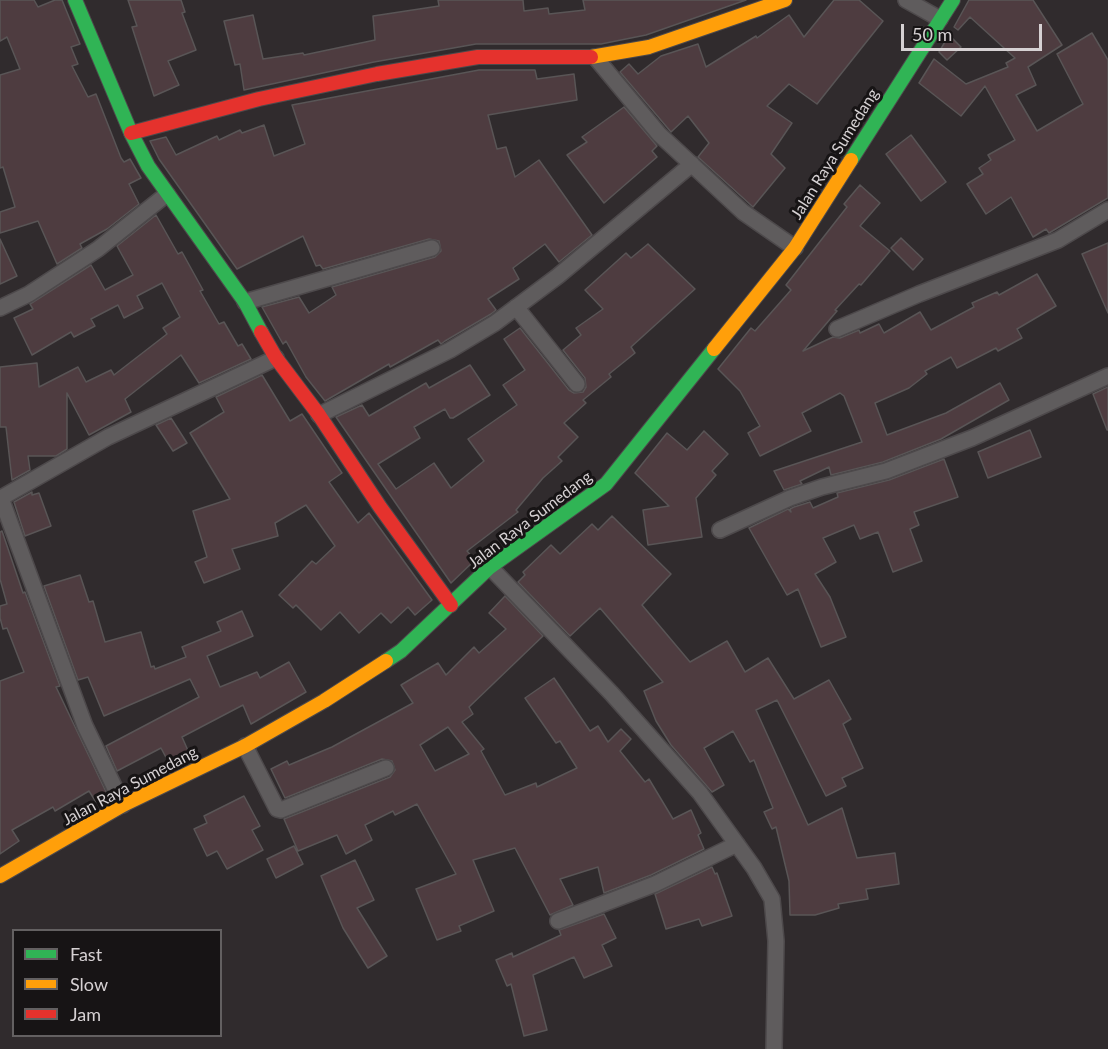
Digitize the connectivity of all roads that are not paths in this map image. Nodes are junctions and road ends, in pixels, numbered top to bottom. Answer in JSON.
{"nodes":[{"id":1,"x":75,"y":0,"type":"edge"},
{"id":2,"x":785,"y":0,"type":"edge"},
{"id":3,"x":906,"y":0,"type":"edge"},
{"id":4,"x":953,"y":0,"type":"edge"},
{"id":5,"x":940,"y":19,"type":"junction"},
{"id":6,"x":595,"y":57,"type":"junction"},
{"id":7,"x":131,"y":133,"type":"junction"},
{"id":8,"x":692,"y":164,"type":"junction"},
{"id":9,"x":167,"y":194,"type":"junction"},
{"id":10,"x":1108,"y":210,"type":"edge"},
{"id":11,"x":432,"y":248,"type":"dead end"},
{"id":12,"x":795,"y":248,"type":"junction"},
{"id":13,"x":245,"y":302,"type":"junction"},
{"id":14,"x":516,"y":307,"type":"junction"},
{"id":15,"x":0,"y":308,"type":"edge"},
{"id":16,"x":837,"y":330,"type":"dead end"},
{"id":17,"x":276,"y":358,"type":"junction"},
{"id":18,"x":1108,"y":376,"type":"edge"},
{"id":19,"x":577,"y":384,"type":"dead end"},
{"id":20,"x":320,"y":415,"type":"junction"},
{"id":21,"x":720,"y":530,"type":"dead end"},
{"id":22,"x":489,"y":567,"type":"junction"},
{"id":23,"x":452,"y":605,"type":"junction"},
{"id":24,"x":245,"y":746,"type":"junction"},
{"id":25,"x":386,"y":768,"type":"dead end"},
{"id":26,"x":123,"y":805,"type":"junction"},
{"id":27,"x":737,"y":844,"type":"junction"},
{"id":28,"x":0,"y":876,"type":"edge"},
{"id":29,"x":558,"y":921,"type":"dead end"},
{"id":30,"x":774,"y":1049,"type":"edge"}],
"edges":[{"from":1,"to":7,"type":"main road"},
{"from":2,"to":6,"type":"main road"},
{"from":3,"to":5,"type":"street"},
{"from":4,"to":5,"type":"main road","name":"Jalan Raya Sumedang"},
{"from":5,"to":12,"type":"main road","name":"Jalan Raya Sumedang"},
{"from":6,"to":7,"type":"main road"},
{"from":6,"to":8,"type":"street"},
{"from":7,"to":9,"type":"main road"},
{"from":8,"to":12,"type":"street"},
{"from":8,"to":14,"type":"street"},
{"from":9,"to":13,"type":"main road"},
{"from":9,"to":15,"type":"street"},
{"from":10,"to":16,"type":"street"},
{"from":11,"to":13,"type":"street"},
{"from":12,"to":22,"type":"main road","name":"Jalan Raya Sumedang"},
{"from":13,"to":17,"type":"main road"},
{"from":14,"to":19,"type":"street"},
{"from":14,"to":20,"type":"street"},
{"from":17,"to":20,"type":"main road"},
{"from":17,"to":26,"type":"street"},
{"from":18,"to":21,"type":"street"},
{"from":20,"to":23,"type":"main road"},
{"from":22,"to":23,"type":"main road","name":"Jalan Raya Sumedang"},
{"from":22,"to":27,"type":"street"},
{"from":23,"to":24,"type":"main road","name":"Jalan Raya Sumedang"},
{"from":24,"to":25,"type":"street"},
{"from":24,"to":26,"type":"main road","name":"Jalan Raya Sumedang"},
{"from":26,"to":28,"type":"main road","name":"Jalan Raya Sumedang"},
{"from":27,"to":29,"type":"street"},
{"from":27,"to":30,"type":"street"}]}
